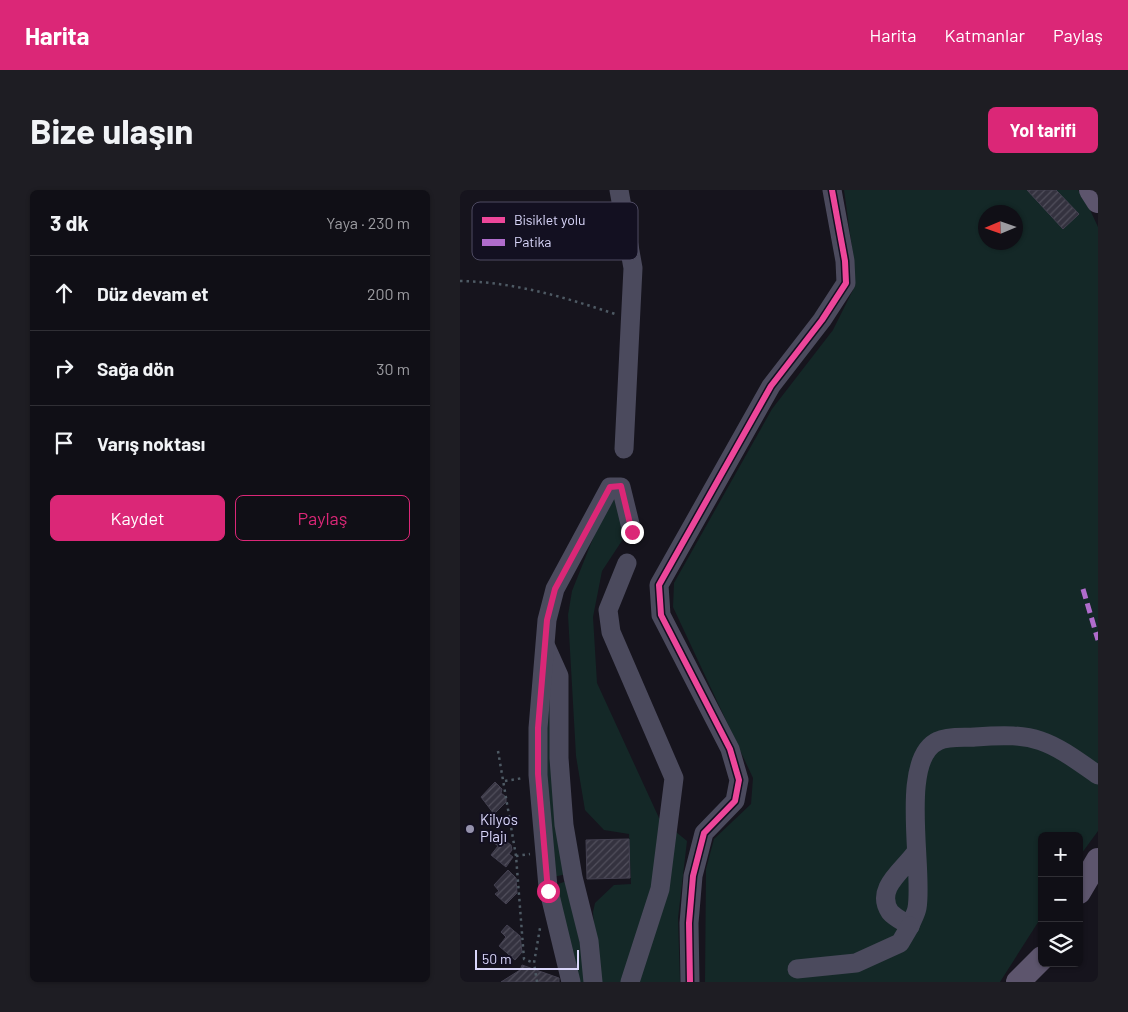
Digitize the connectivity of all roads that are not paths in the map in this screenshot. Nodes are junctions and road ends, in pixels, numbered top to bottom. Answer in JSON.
{"nodes":[{"id":1,"x":832,"y":190,"type":"edge"},
{"id":2,"x":1091,"y":190,"type":"edge"},
{"id":3,"x":1098,"y":201,"type":"edge"},
{"id":4,"x":632,"y":260,"type":"edge"},
{"id":5,"x":624,"y":449,"type":"dead end"},
{"id":6,"x":632,"y":532,"type":"dead end"},
{"id":7,"x":627,"y":564,"type":"dead end"},
{"id":8,"x":545,"y":646,"type":"junction"},
{"id":9,"x":1098,"y":775,"type":"edge"},
{"id":10,"x":916,"y":852,"type":"junction"},
{"id":11,"x":1098,"y":860,"type":"edge"},
{"id":12,"x":1083,"y":885,"type":"edge"},
{"id":13,"x":910,"y":926,"type":"junction"},
{"id":14,"x":1038,"y":962,"type":"edge"},
{"id":15,"x":797,"y":969,"type":"dead end"},
{"id":16,"x":571,"y":982,"type":"edge"},
{"id":17,"x":593,"y":982,"type":"edge"},
{"id":18,"x":630,"y":982,"type":"edge"},
{"id":19,"x":690,"y":982,"type":"edge"},
{"id":20,"x":1018,"y":982,"type":"edge"}],
"edges":[{"from":1,"to":19,"type":"street"},
{"from":2,"to":3,"type":"main road"},
{"from":4,"to":5,"type":"street"},
{"from":6,"to":8,"type":"street"},
{"from":7,"to":18,"type":"street"},
{"from":8,"to":16,"type":"street"},
{"from":8,"to":17,"type":"street"},
{"from":9,"to":10,"type":"street"},
{"from":10,"to":13,"type":"street"},
{"from":10,"to":13,"type":"street"},
{"from":11,"to":12,"type":"main road"},
{"from":13,"to":15,"type":"street"},
{"from":14,"to":20,"type":"main road"}]}
